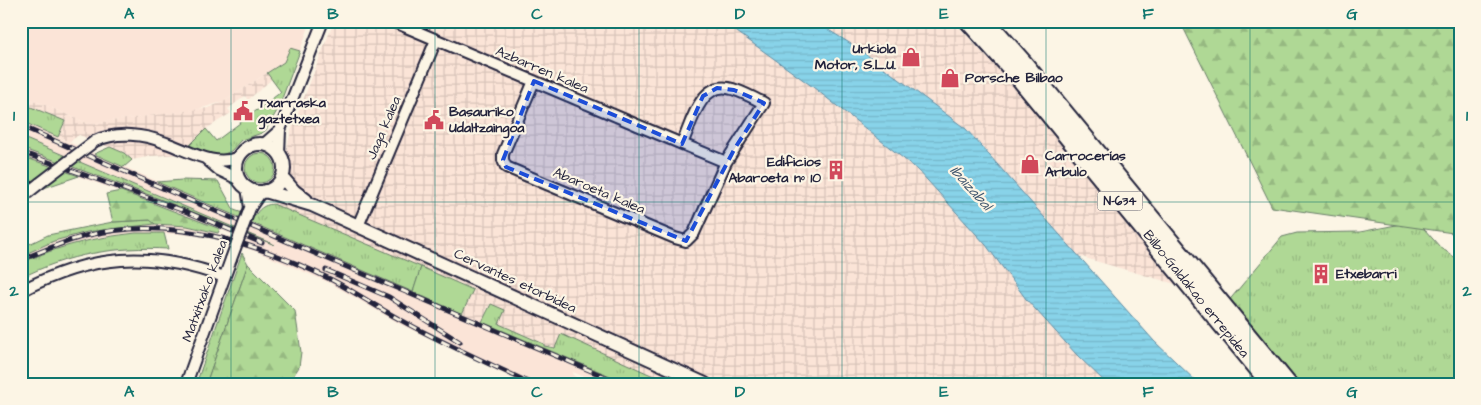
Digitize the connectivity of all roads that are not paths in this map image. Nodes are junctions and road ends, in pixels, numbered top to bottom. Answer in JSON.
{"nodes":[{"id":1,"x":323,"y":21,"type":"edge"},
{"id":2,"x":392,"y":21,"type":"edge"},
{"id":3,"x":968,"y":21,"type":"edge"},
{"id":4,"x":987,"y":21,"type":"edge"},
{"id":5,"x":436,"y":40,"type":"junction"},
{"id":6,"x":534,"y":81,"type":"junction"},
{"id":7,"x":280,"y":130,"type":"junction"},
{"id":8,"x":682,"y":144,"type":"junction"},
{"id":9,"x":263,"y":145,"type":"junction"},
{"id":10,"x":279,"y":154,"type":"junction"},
{"id":11,"x":240,"y":157,"type":"junction"},
{"id":12,"x":204,"y":158,"type":"junction"},
{"id":13,"x":726,"y":162,"type":"junction"},
{"id":14,"x":282,"y":177,"type":"junction"},
{"id":15,"x":243,"y":184,"type":"junction"},
{"id":16,"x":263,"y":191,"type":"junction"},
{"id":17,"x":21,"y":198,"type":"edge"},
{"id":18,"x":312,"y":205,"type":"junction"},
{"id":19,"x":250,"y":208,"type":"junction"},
{"id":20,"x":358,"y":226,"type":"junction"},
{"id":21,"x":224,"y":277,"type":"junction"},
{"id":22,"x":21,"y":291,"type":"edge"},
{"id":23,"x":186,"y":384,"type":"edge"},
{"id":24,"x":705,"y":384,"type":"edge"},
{"id":25,"x":1270,"y":384,"type":"edge"},
{"id":26,"x":1288,"y":384,"type":"edge"}],
"edges":[{"from":1,"to":7,"type":"street"},
{"from":2,"to":5,"type":"street","name":"Azbarren kalea"},
{"from":3,"to":25,"type":"highway","name":"Bilbo-Galdakao errepidea","number":"N-634"},
{"from":4,"to":26,"type":"highway","name":"Bilbo-Galdakao errepidea","number":"N-634"},
{"from":5,"to":6,"type":"street","name":"Azbarren kalea"},
{"from":5,"to":20,"type":"street","name":"Jaga kalea"},
{"from":6,"to":8,"type":"street","name":"Azbarren kalea"},
{"from":6,"to":13,"type":"street","name":"Abaroeta kalea"},
{"from":7,"to":9,"type":"street"},
{"from":7,"to":10,"type":"street"},
{"from":8,"to":13,"type":"street","name":"Azbarren kalea"},
{"from":8,"to":13,"type":"street"},
{"from":9,"to":10,"type":"street"},
{"from":9,"to":11,"type":"street"},
{"from":10,"to":14,"type":"street"},
{"from":11,"to":12,"type":"street"},
{"from":11,"to":15,"type":"street"},
{"from":12,"to":15,"type":"street"},
{"from":12,"to":17,"type":"street","bridge":true},
{"from":14,"to":16,"type":"street"},
{"from":14,"to":18,"type":"street","name":"Cervantes etorbidea"},
{"from":15,"to":16,"type":"street"},
{"from":15,"to":19,"type":"street","name":"Matxitxako kalea"},
{"from":16,"to":18,"type":"street","name":"Cervantes etorbidea"},
{"from":16,"to":19,"type":"street","name":"Matxitxako kalea"},
{"from":18,"to":20,"type":"street","name":"Cervantes etorbidea"},
{"from":19,"to":21,"type":"street","name":"Matxitxako kalea","bridge":true},
{"from":20,"to":24,"type":"street","name":"Cervantes etorbidea"},
{"from":21,"to":22,"type":"street"},
{"from":21,"to":23,"type":"street","name":"Matxitxako kalea"}]}
